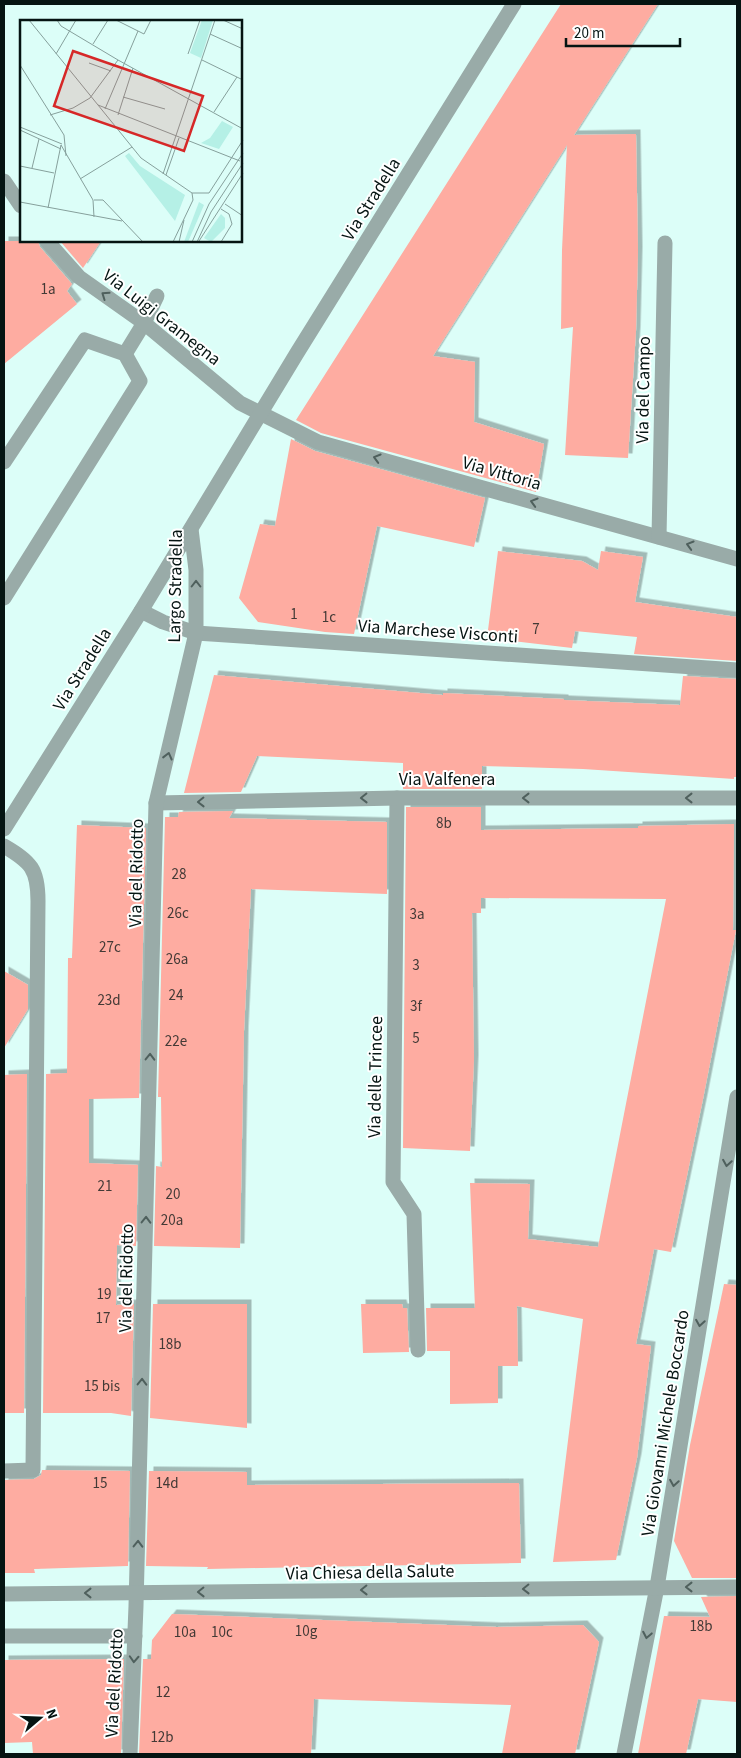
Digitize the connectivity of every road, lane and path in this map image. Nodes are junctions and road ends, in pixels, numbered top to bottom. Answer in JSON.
{"nodes":[{"id":1,"x":514,"y":4,"type":"edge"},
{"id":2,"x":4,"y":181,"type":"edge"},
{"id":3,"x":20,"y":205,"type":"edge"},
{"id":4,"x":48,"y":242,"type":"edge"},
{"id":5,"x":665,"y":244,"type":"dead end"},
{"id":6,"x":157,"y":296,"type":"dead end"},
{"id":7,"x":144,"y":323,"type":"junction"},
{"id":8,"x":125,"y":354,"type":"junction"},
{"id":9,"x":260,"y":414,"type":"junction"},
{"id":10,"x":4,"y":462,"type":"edge"},
{"id":11,"x":191,"y":529,"type":"junction"},
{"id":12,"x":660,"y":537,"type":"junction"},
{"id":13,"x":737,"y":559,"type":"edge"},
{"id":14,"x":4,"y":598,"type":"edge"},
{"id":15,"x":141,"y":610,"type":"junction"},
{"id":16,"x":196,"y":633,"type":"junction"},
{"id":17,"x":737,"y":670,"type":"edge"},
{"id":18,"x":397,"y":798,"type":"junction"},
{"id":19,"x":737,"y":798,"type":"edge"},
{"id":20,"x":156,"y":803,"type":"junction"},
{"id":21,"x":4,"y":829,"type":"edge"},
{"id":22,"x":4,"y":846,"type":"edge"},
{"id":23,"x":737,"y":1097,"type":"edge"},
{"id":24,"x":418,"y":1350,"type":"dead end"},
{"id":25,"x":4,"y":1471,"type":"edge"},
{"id":26,"x":657,"y":1587,"type":"junction"},
{"id":27,"x":737,"y":1587,"type":"edge"},
{"id":28,"x":137,"y":1593,"type":"junction"},
{"id":29,"x":4,"y":1594,"type":"edge"},
{"id":30,"x":4,"y":1636,"type":"edge"},
{"id":31,"x":135,"y":1636,"type":"junction"},
{"id":32,"x":130,"y":1754,"type":"edge"},
{"id":33,"x":624,"y":1754,"type":"edge"}],
"edges":[{"from":1,"to":9,"type":"street","name":"Via Stradella"},
{"from":2,"to":3,"type":"street"},
{"from":7,"to":4,"type":"street","name":"Via Luigi Gramegna","one_way":true},
{"from":5,"to":12,"type":"street","name":"Via del Campo"},
{"from":6,"to":7,"type":"street"},
{"from":7,"to":8,"type":"street"},
{"from":7,"to":9,"type":"street","name":"Via Luigi Gramegna"},
{"from":8,"to":10,"type":"street"},
{"from":8,"to":14,"type":"street"},
{"from":9,"to":11,"type":"street","name":"Largo Stradella"},
{"from":12,"to":9,"type":"street","name":"Via Vittoria","one_way":true},
{"from":11,"to":15,"type":"street","name":"Via Stradella"},
{"from":16,"to":11,"type":"street","name":"Largo Stradella","one_way":true},
{"from":13,"to":12,"type":"street","name":"Via Vittoria","one_way":true},
{"from":15,"to":16,"type":"street","name":"Via Marchese Visconti"},
{"from":15,"to":21,"type":"street","name":"Via Stradella"},
{"from":16,"to":17,"type":"street","name":"Via Marchese Visconti"},
{"from":20,"to":16,"type":"street","name":"Largo Stradella","one_way":true},
{"from":19,"to":18,"type":"street","name":"Via Valfenera","one_way":true},
{"from":18,"to":20,"type":"street","name":"Via Valfenera","one_way":true},
{"from":18,"to":24,"type":"street","name":"Via delle Trincee"},
{"from":28,"to":20,"type":"street","name":"Via del Ridotto","one_way":true},
{"from":22,"to":25,"type":"street"},
{"from":23,"to":26,"type":"street","name":"Via Giovanni Michele Boccardo","one_way":true},
{"from":27,"to":26,"type":"street","name":"Via Chiesa della Salute","one_way":true},
{"from":26,"to":28,"type":"street","name":"Via Chiesa della Salute","one_way":true},
{"from":26,"to":33,"type":"street","name":"Via Giovanni Michele Boccardo","one_way":true},
{"from":28,"to":29,"type":"street","name":"Via Chiesa della Salute","one_way":true},
{"from":28,"to":31,"type":"street","name":"Via del Ridotto"},
{"from":30,"to":31,"type":"street"},
{"from":31,"to":32,"type":"street","name":"Via del Ridotto","one_way":true}]}
